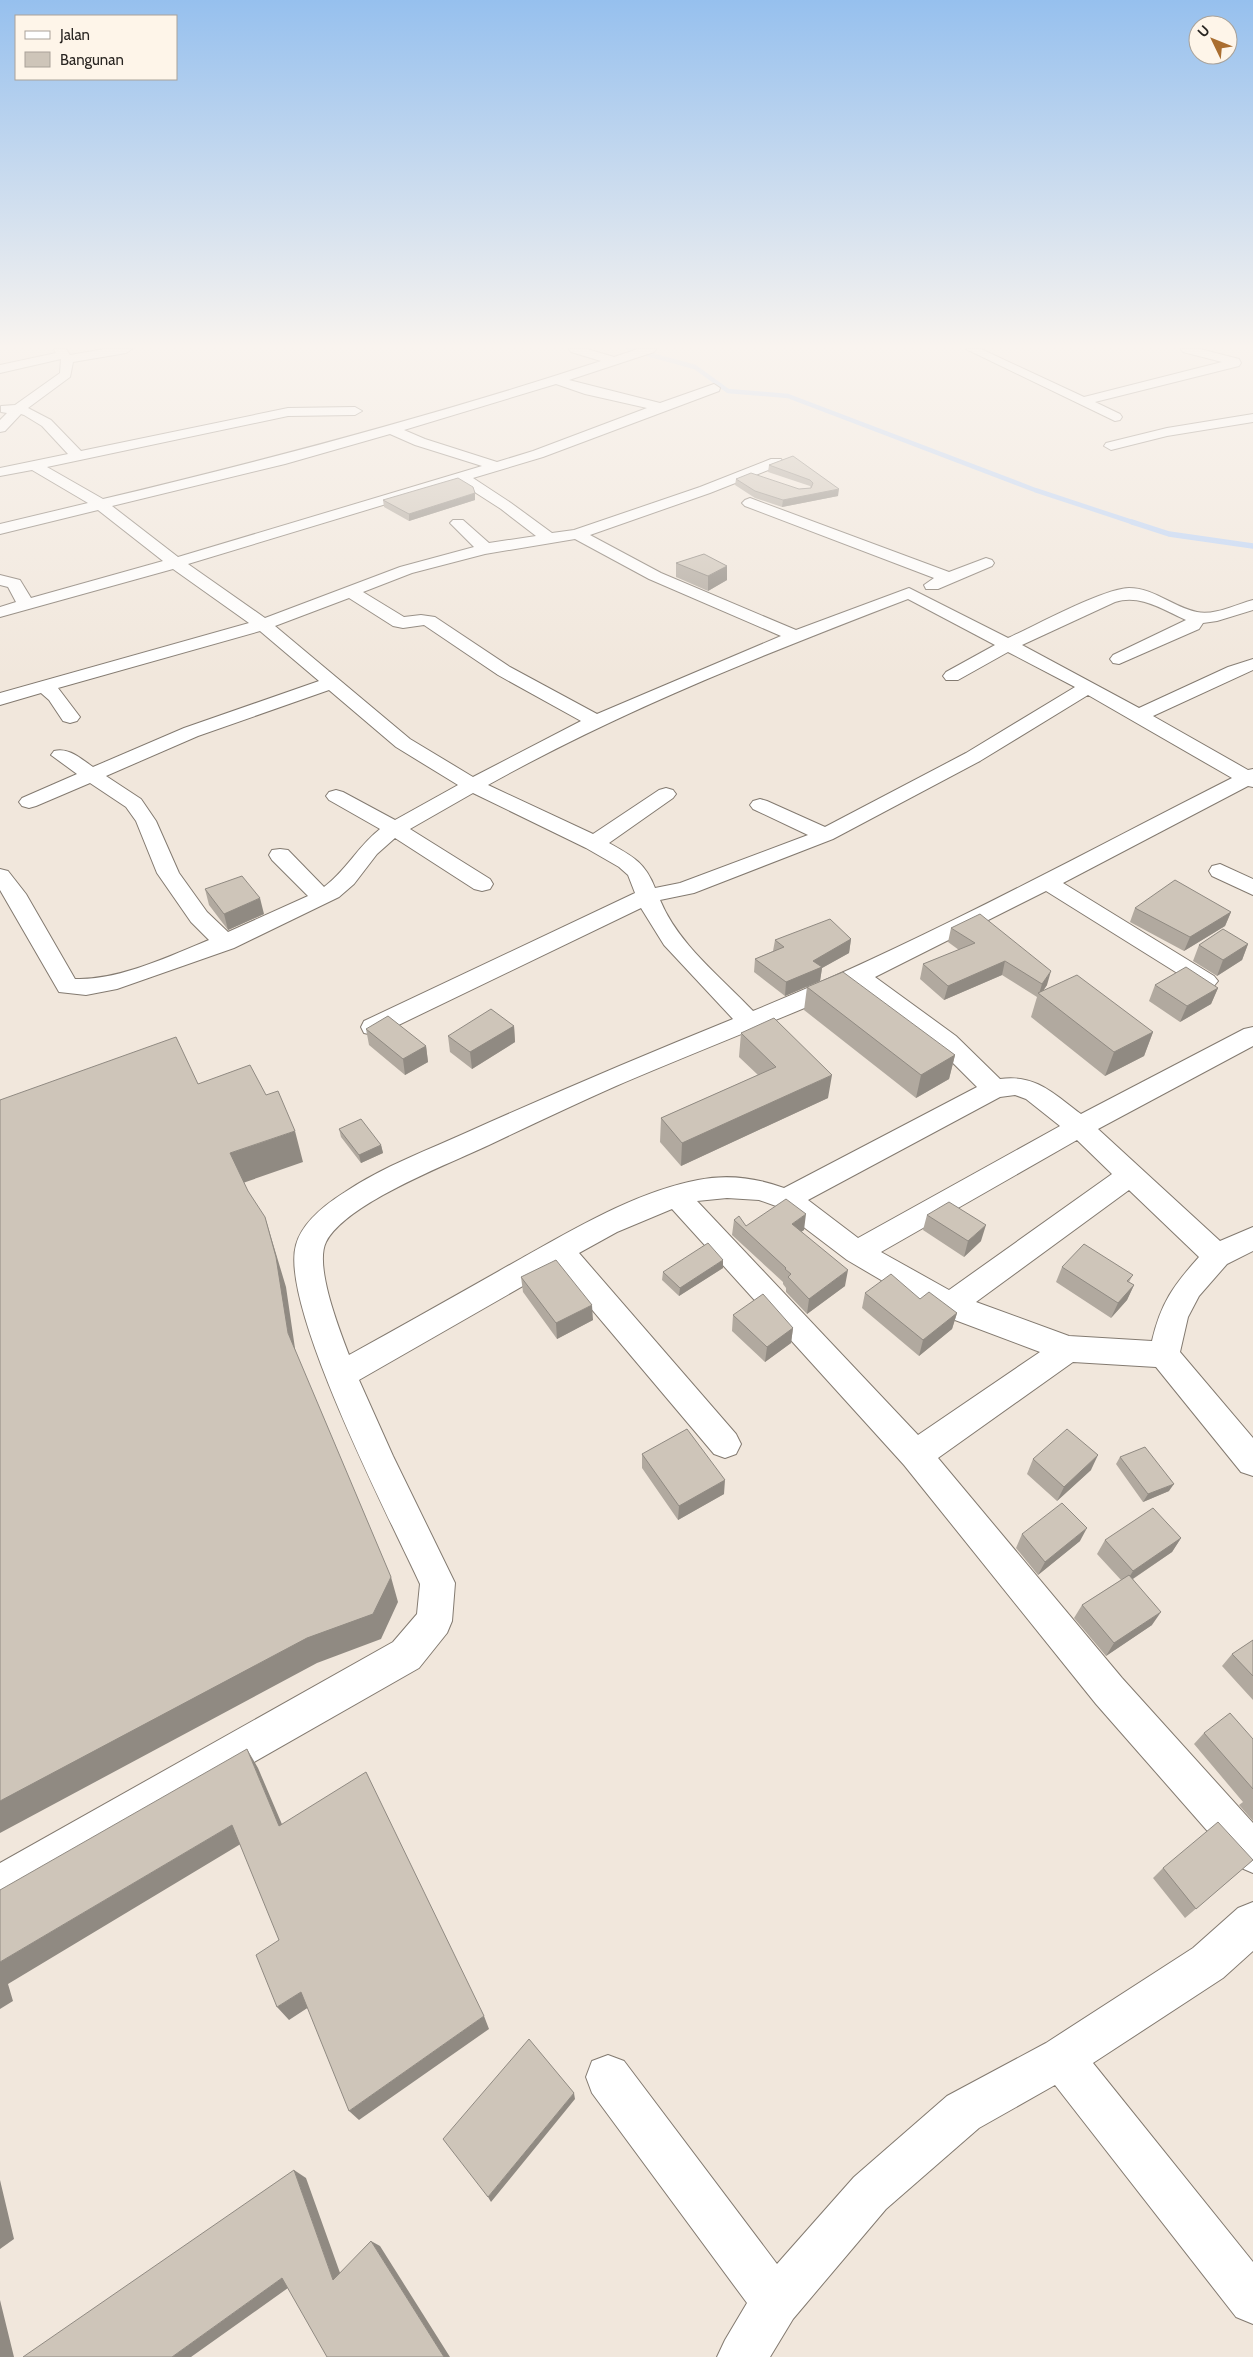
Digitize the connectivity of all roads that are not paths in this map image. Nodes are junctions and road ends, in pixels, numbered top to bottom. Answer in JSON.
{"nodes":[{"id":1,"x":63,"y":459,"type":"edge"},
{"id":2,"x":284,"y":459,"type":"edge"},
{"id":3,"x":473,"y":459,"type":"edge"},
{"id":4,"x":520,"y":459,"type":"edge"},
{"id":5,"x":776,"y":462,"type":"edge"},
{"id":6,"x":34,"y":465,"type":"junction"},
{"id":7,"x":495,"y":466,"type":"junction"},
{"id":8,"x":0,"y":472,"type":"edge"},
{"id":9,"x":749,"y":472,"type":"junction"},
{"id":10,"x":461,"y":477,"type":"junction"},
{"id":11,"x":767,"y":478,"type":"edge"},
{"id":12,"x":750,"y":503,"type":"dead end"},
{"id":13,"x":100,"y":504,"type":"junction"},
{"id":14,"x":458,"y":523,"type":"dead end"},
{"id":15,"x":0,"y":529,"type":"edge"},
{"id":16,"x":577,"y":534,"type":"junction"},
{"id":17,"x":549,"y":539,"type":"junction"},
{"id":18,"x":486,"y":549,"type":"junction"},
{"id":19,"x":175,"y":563,"type":"junction"},
{"id":20,"x":986,"y":563,"type":"dead end"},
{"id":21,"x":949,"y":578,"type":"junction"},
{"id":22,"x":0,"y":580,"type":"edge"},
{"id":23,"x":351,"y":592,"type":"junction"},
{"id":24,"x":909,"y":593,"type":"junction"},
{"id":25,"x":26,"y":604,"type":"junction"},
{"id":26,"x":1253,"y":605,"type":"edge"},
{"id":27,"x":0,"y":612,"type":"edge"},
{"id":28,"x":1196,"y":618,"type":"junction"},
{"id":29,"x":263,"y":625,"type":"junction"},
{"id":30,"x":794,"y":636,"type":"junction"},
{"id":31,"x":1008,"y":645,"type":"junction"},
{"id":32,"x":1119,"y":659,"type":"dead end"},
{"id":33,"x":1253,"y":664,"type":"edge"},
{"id":34,"x":1234,"y":671,"type":"junction"},
{"id":35,"x":952,"y":676,"type":"dead end"},
{"id":36,"x":1253,"y":681,"type":"edge"},
{"id":37,"x":332,"y":683,"type":"junction"},
{"id":38,"x":44,"y":686,"type":"junction"},
{"id":39,"x":1088,"y":687,"type":"junction"},
{"id":40,"x":0,"y":698,"type":"edge"},
{"id":41,"x":1137,"y":716,"type":"junction"},
{"id":42,"x":70,"y":717,"type":"dead end"},
{"id":43,"x":597,"y":722,"type":"junction"},
{"id":44,"x":62,"y":755,"type":"dead end"},
{"id":45,"x":93,"y":775,"type":"junction"},
{"id":46,"x":1251,"y":778,"type":"edge"},
{"id":47,"x":472,"y":785,"type":"junction"},
{"id":48,"x":666,"y":794,"type":"dead end"},
{"id":49,"x":336,"y":796,"type":"dead end"},
{"id":50,"x":29,"y":802,"type":"dead end"},
{"id":51,"x":760,"y":805,"type":"dead end"},
{"id":52,"x":395,"y":829,"type":"junction"},
{"id":53,"x":826,"y":835,"type":"junction"},
{"id":54,"x":594,"y":843,"type":"junction"},
{"id":55,"x":280,"y":855,"type":"dead end"},
{"id":56,"x":1220,"y":871,"type":"dead end"},
{"id":57,"x":0,"y":876,"type":"edge"},
{"id":58,"x":1048,"y":883,"type":"junction"},
{"id":59,"x":482,"y":884,"type":"dead end"},
{"id":60,"x":1253,"y":888,"type":"edge"},
{"id":61,"x":648,"y":896,"type":"junction"},
{"id":62,"x":322,"y":897,"type":"junction"},
{"id":63,"x":226,"y":943,"type":"junction"},
{"id":64,"x":857,"y":975,"type":"junction"},
{"id":65,"x":1206,"y":981,"type":"edge"},
{"id":66,"x":749,"y":1021,"type":"junction"},
{"id":67,"x":373,"y":1027,"type":"edge"},
{"id":68,"x":1253,"y":1035,"type":"edge"},
{"id":69,"x":994,"y":1089,"type":"junction"},
{"id":70,"x":1079,"y":1127,"type":"junction"},
{"id":71,"x":1130,"y":1175,"type":"junction"},
{"id":72,"x":676,"y":1196,"type":"junction"},
{"id":73,"x":786,"y":1199,"type":"junction"},
{"id":74,"x":1253,"y":1238,"type":"edge"},
{"id":75,"x":561,"y":1252,"type":"junction"},
{"id":76,"x":857,"y":1252,"type":"junction"},
{"id":77,"x":1217,"y":1256,"type":"junction"},
{"id":78,"x":950,"y":1305,"type":"junction"},
{"id":79,"x":1068,"y":1349,"type":"junction"},
{"id":80,"x":1164,"y":1355,"type":"junction"},
{"id":81,"x":341,"y":1375,"type":"junction"},
{"id":82,"x":725,"y":1444,"type":"dead end"},
{"id":83,"x":916,"y":1455,"type":"junction"},
{"id":84,"x":1253,"y":1462,"type":"edge"},
{"id":85,"x":1253,"y":1854,"type":"edge"},
{"id":86,"x":0,"y":1885,"type":"edge"},
{"id":87,"x":1253,"y":1923,"type":"edge"},
{"id":88,"x":1060,"y":2058,"type":"junction"},
{"id":89,"x":608,"y":2077,"type":"dead end"},
{"id":90,"x":1253,"y":2300,"type":"edge"},
{"id":91,"x":776,"y":2302,"type":"junction"},
{"id":92,"x":742,"y":2357,"type":"edge"}],
"edges":[{"from":1,"to":6,"type":"street"},
{"from":2,"to":13,"type":"street"},
{"from":3,"to":7,"type":"street"},
{"from":4,"to":7,"type":"street"},
{"from":5,"to":9,"type":"street"},
{"from":6,"to":8,"type":"street"},
{"from":6,"to":13,"type":"street"},
{"from":7,"to":10,"type":"street"},
{"from":9,"to":11,"type":"street"},
{"from":9,"to":16,"type":"street"},
{"from":10,"to":17,"type":"street"},
{"from":10,"to":19,"type":"street"},
{"from":12,"to":21,"type":"street"},
{"from":13,"to":15,"type":"street"},
{"from":13,"to":19,"type":"street"},
{"from":14,"to":18,"type":"street"},
{"from":16,"to":17,"type":"street"},
{"from":16,"to":30,"type":"street"},
{"from":17,"to":18,"type":"street"},
{"from":18,"to":23,"type":"street"},
{"from":19,"to":25,"type":"street"},
{"from":19,"to":29,"type":"street"},
{"from":20,"to":21,"type":"street"},
{"from":21,"to":24,"type":"street"},
{"from":22,"to":25,"type":"street"},
{"from":23,"to":29,"type":"street"},
{"from":23,"to":43,"type":"street"},
{"from":24,"to":30,"type":"street"},
{"from":24,"to":31,"type":"street"},
{"from":25,"to":27,"type":"street"},
{"from":26,"to":28,"type":"street"},
{"from":28,"to":31,"type":"street"},
{"from":28,"to":32,"type":"street"},
{"from":29,"to":37,"type":"street"},
{"from":29,"to":38,"type":"street"},
{"from":30,"to":43,"type":"street"},
{"from":31,"to":35,"type":"street"},
{"from":31,"to":39,"type":"street"},
{"from":33,"to":34,"type":"street"},
{"from":34,"to":36,"type":"street"},
{"from":34,"to":41,"type":"street"},
{"from":37,"to":45,"type":"street"},
{"from":37,"to":47,"type":"street"},
{"from":38,"to":40,"type":"street"},
{"from":38,"to":42,"type":"street"},
{"from":39,"to":41,"type":"street"},
{"from":39,"to":53,"type":"street"},
{"from":41,"to":46,"type":"street"},
{"from":43,"to":47,"type":"street"},
{"from":44,"to":45,"type":"street"},
{"from":45,"to":50,"type":"street"},
{"from":45,"to":63,"type":"street"},
{"from":46,"to":58,"type":"street"},
{"from":47,"to":52,"type":"street"},
{"from":47,"to":54,"type":"street"},
{"from":48,"to":54,"type":"street"},
{"from":49,"to":52,"type":"street"},
{"from":51,"to":53,"type":"street"},
{"from":52,"to":59,"type":"street"},
{"from":52,"to":62,"type":"street"},
{"from":53,"to":61,"type":"street"},
{"from":54,"to":61,"type":"street"},
{"from":55,"to":62,"type":"street"},
{"from":56,"to":60,"type":"street"},
{"from":57,"to":63,"type":"street"},
{"from":58,"to":64,"type":"street"},
{"from":58,"to":65,"type":"street"},
{"from":61,"to":66,"type":"street"},
{"from":61,"to":67,"type":"street"},
{"from":62,"to":63,"type":"street"},
{"from":64,"to":66,"type":"street"},
{"from":64,"to":69,"type":"street"},
{"from":66,"to":81,"type":"street"},
{"from":68,"to":70,"type":"street"},
{"from":69,"to":70,"type":"street"},
{"from":69,"to":73,"type":"street"},
{"from":70,"to":71,"type":"street"},
{"from":70,"to":76,"type":"street"},
{"from":71,"to":77,"type":"street"},
{"from":71,"to":78,"type":"street"},
{"from":72,"to":73,"type":"street"},
{"from":72,"to":75,"type":"street"},
{"from":72,"to":83,"type":"street"},
{"from":73,"to":76,"type":"street"},
{"from":74,"to":77,"type":"street"},
{"from":75,"to":81,"type":"street"},
{"from":75,"to":82,"type":"street"},
{"from":76,"to":78,"type":"street"},
{"from":77,"to":80,"type":"street"},
{"from":78,"to":79,"type":"street"},
{"from":79,"to":80,"type":"street"},
{"from":79,"to":83,"type":"street"},
{"from":80,"to":84,"type":"street"},
{"from":81,"to":86,"type":"street"},
{"from":83,"to":85,"type":"street"},
{"from":87,"to":88,"type":"street"},
{"from":88,"to":90,"type":"street"},
{"from":88,"to":91,"type":"street"},
{"from":89,"to":91,"type":"street"},
{"from":91,"to":92,"type":"street"}]}
